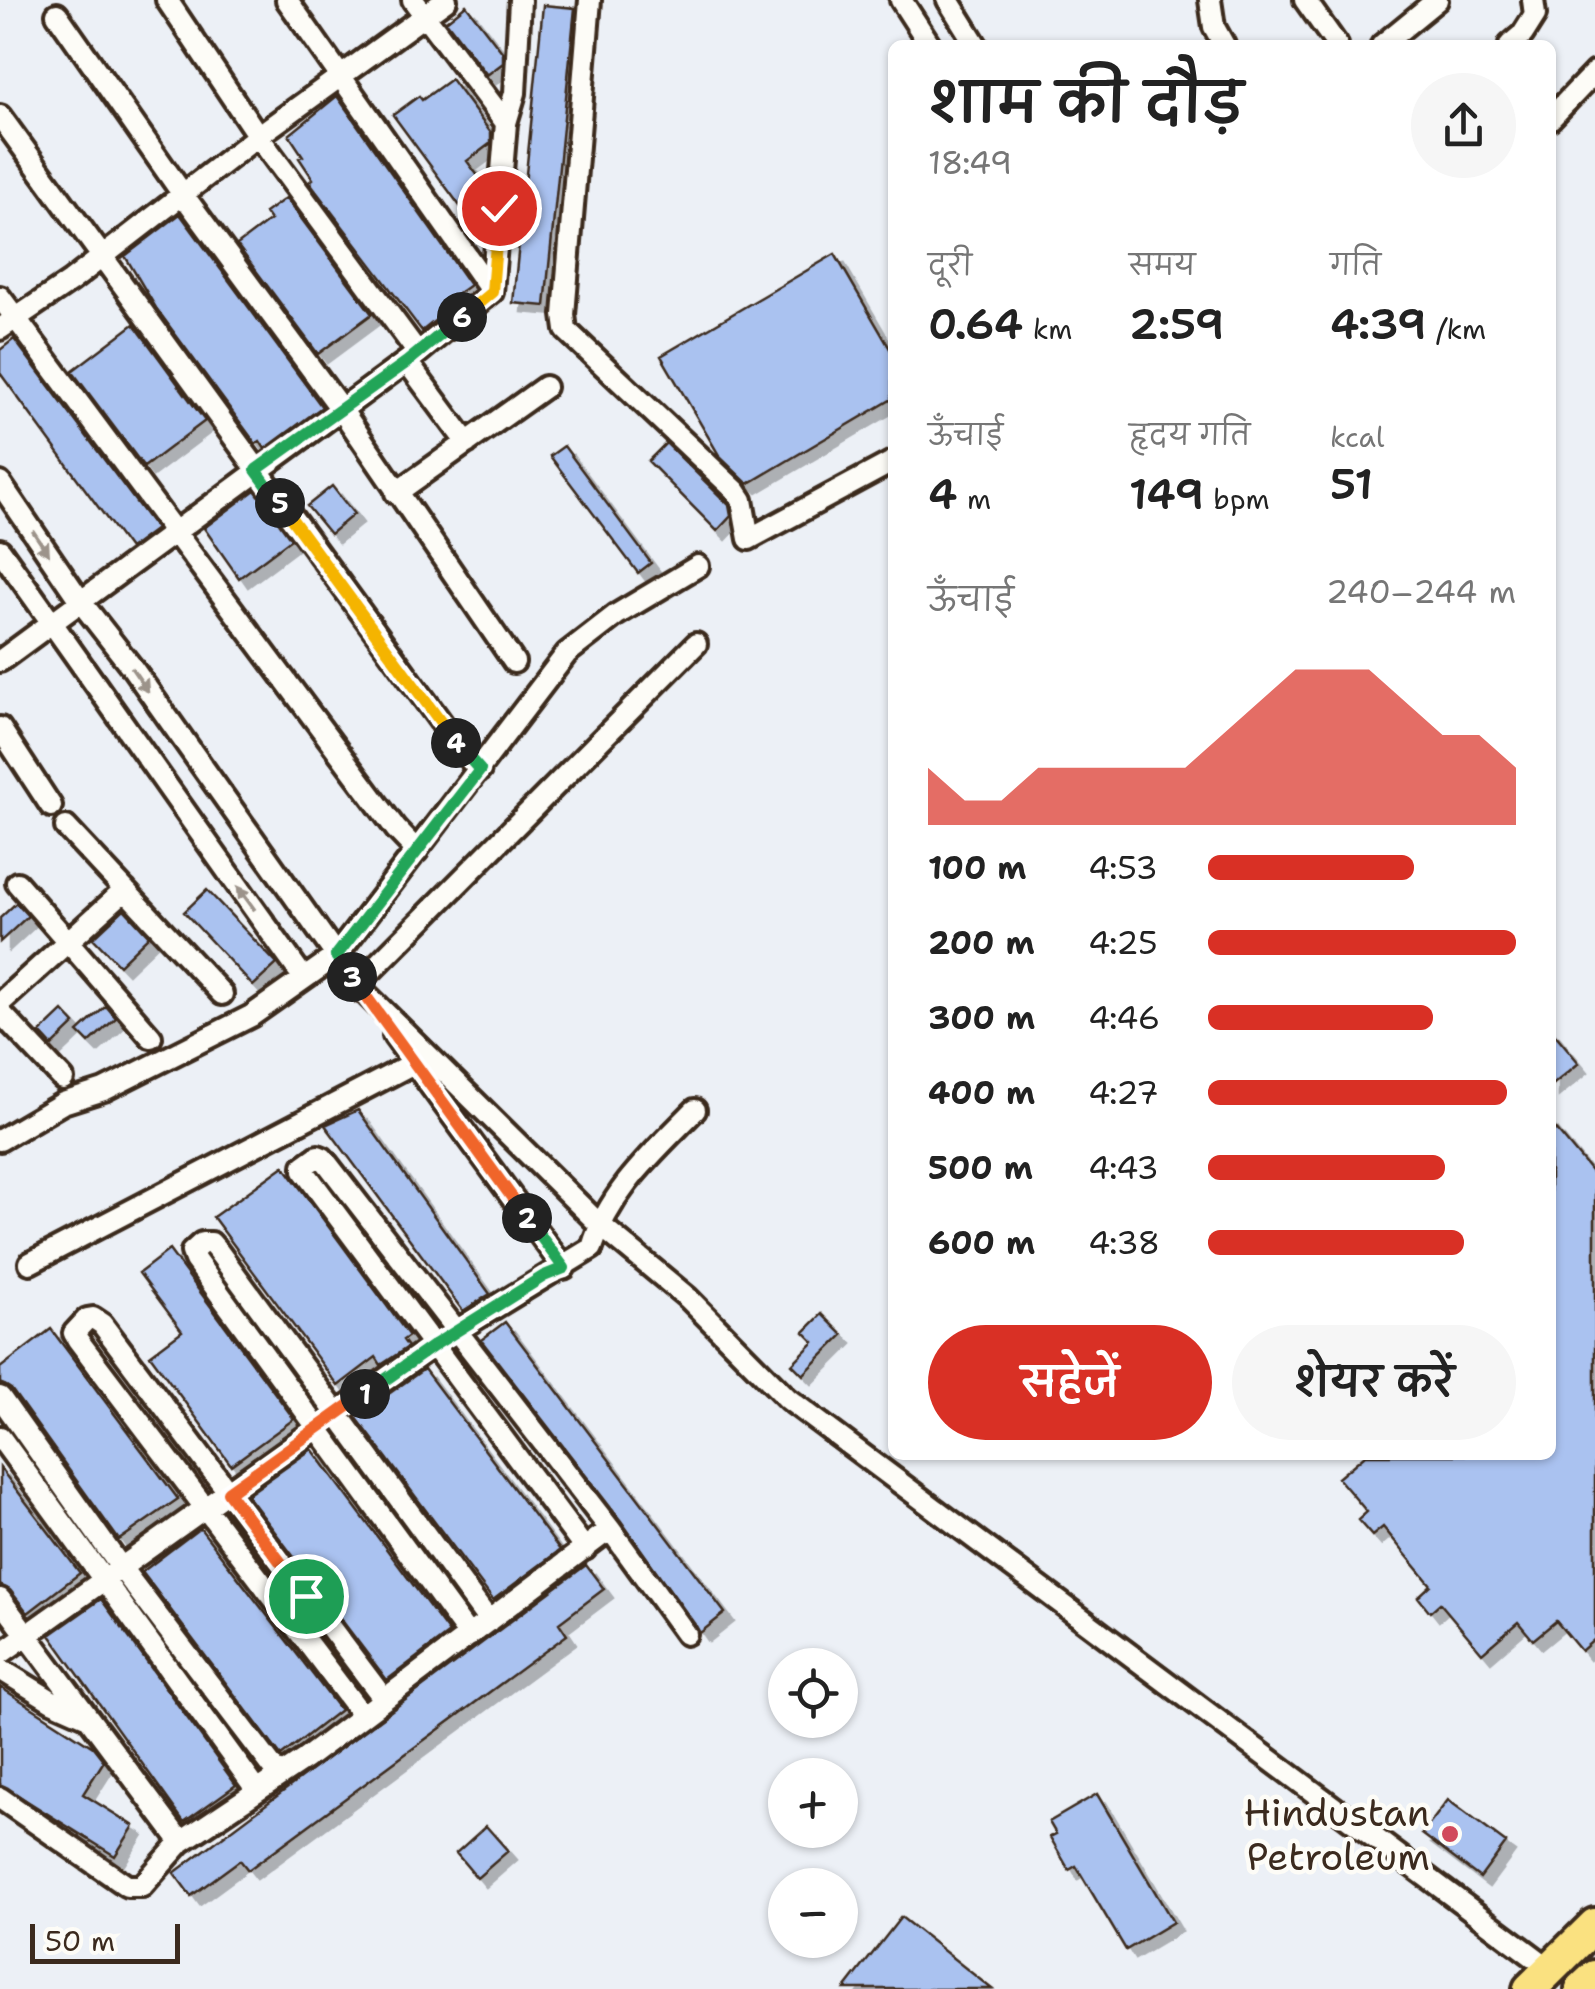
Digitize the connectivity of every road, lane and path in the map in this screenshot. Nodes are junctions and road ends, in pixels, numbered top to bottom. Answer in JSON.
{"nodes":[{"id":1,"x":167,"y":0,"type":"edge"},
{"id":2,"x":288,"y":0,"type":"edge"},
{"id":3,"x":446,"y":0,"type":"edge"},
{"id":4,"x":520,"y":0,"type":"edge"},
{"id":5,"x":590,"y":0,"type":"edge"},
{"id":6,"x":901,"y":0,"type":"edge"},
{"id":7,"x":948,"y":0,"type":"edge"},
{"id":8,"x":1210,"y":0,"type":"edge"},
{"id":9,"x":1306,"y":0,"type":"edge"},
{"id":10,"x":1437,"y":0,"type":"edge"},
{"id":11,"x":1533,"y":0,"type":"edge"},
{"id":12,"x":419,"y":8,"type":"edge"},
{"id":13,"x":56,"y":14,"type":"dead end"},
{"id":14,"x":927,"y":40,"type":"edge"},
{"id":15,"x":973,"y":40,"type":"edge"},
{"id":16,"x":1221,"y":40,"type":"edge"},
{"id":17,"x":1334,"y":40,"type":"edge"},
{"id":18,"x":1388,"y":40,"type":"edge"},
{"id":19,"x":1516,"y":40,"type":"edge"},
{"id":20,"x":1595,"y":72,"type":"edge"},
{"id":21,"x":342,"y":75,"type":"junction"},
{"id":22,"x":1556,"y":112,"type":"edge"},
{"id":23,"x":0,"y":116,"type":"edge"},
{"id":24,"x":506,"y":123,"type":"junction"},
{"id":25,"x":258,"y":136,"type":"junction"},
{"id":26,"x":184,"y":196,"type":"junction"},
{"id":27,"x":102,"y":255,"type":"junction"},
{"id":28,"x":492,"y":292,"type":"junction"},
{"id":29,"x":0,"y":298,"type":"edge"},
{"id":30,"x":7,"y":324,"type":"edge"},
{"id":31,"x":413,"y":358,"type":"junction"},
{"id":32,"x":545,"y":387,"type":"dead end"},
{"id":33,"x":341,"y":409,"type":"junction"},
{"id":34,"x":466,"y":443,"type":"junction"},
{"id":35,"x":888,"y":464,"type":"edge"},
{"id":36,"x":256,"y":470,"type":"junction"},
{"id":37,"x":0,"y":483,"type":"edge"},
{"id":38,"x":396,"y":494,"type":"junction"},
{"id":39,"x":175,"y":531,"type":"junction"},
{"id":40,"x":0,"y":550,"type":"edge"},
{"id":41,"x":698,"y":566,"type":"dead end"},
{"id":42,"x":81,"y":602,"type":"junction"},
{"id":43,"x":54,"y":624,"type":"junction"},
{"id":44,"x":696,"y":644,"type":"dead end"},
{"id":45,"x":0,"y":661,"type":"edge"},
{"id":46,"x":514,"y":662,"type":"dead end"},
{"id":47,"x":0,"y":728,"type":"edge"},
{"id":48,"x":480,"y":770,"type":"junction"},
{"id":49,"x":52,"y":806,"type":"dead end"},
{"id":50,"x":66,"y":827,"type":"dead end"},
{"id":51,"x":417,"y":851,"type":"junction"},
{"id":52,"x":17,"y":883,"type":"dead end"},
{"id":53,"x":124,"y":890,"type":"junction"},
{"id":54,"x":68,"y":941,"type":"junction"},
{"id":55,"x":336,"y":956,"type":"junction"},
{"id":56,"x":303,"y":977,"type":"junction"},
{"id":57,"x":357,"y":984,"type":"junction"},
{"id":58,"x":222,"y":994,"type":"dead end"},
{"id":59,"x":0,"y":1003,"type":"edge"},
{"id":60,"x":0,"y":1012,"type":"edge"},
{"id":61,"x":152,"y":1036,"type":"dead end"},
{"id":62,"x":414,"y":1063,"type":"junction"},
{"id":63,"x":63,"y":1079,"type":"dead end"},
{"id":64,"x":695,"y":1110,"type":"dead end"},
{"id":65,"x":0,"y":1140,"type":"edge"},
{"id":66,"x":600,"y":1224,"type":"junction"},
{"id":67,"x":30,"y":1263,"type":"dead end"},
{"id":68,"x":564,"y":1268,"type":"junction"},
{"id":69,"x":456,"y":1333,"type":"junction"},
{"id":70,"x":436,"y":1344,"type":"junction"},
{"id":71,"x":0,"y":1397,"type":"edge"},
{"id":72,"x":337,"y":1413,"type":"junction"},
{"id":73,"x":318,"y":1428,"type":"junction"},
{"id":74,"x":0,"y":1437,"type":"edge"},
{"id":75,"x":228,"y":1492,"type":"junction"},
{"id":76,"x":206,"y":1508,"type":"junction"},
{"id":77,"x":610,"y":1529,"type":"junction"},
{"id":78,"x":586,"y":1548,"type":"junction"},
{"id":79,"x":114,"y":1574,"type":"junction"},
{"id":80,"x":0,"y":1599,"type":"edge"},
{"id":81,"x":489,"y":1621,"type":"junction"},
{"id":82,"x":686,"y":1634,"type":"dead end"},
{"id":83,"x":28,"y":1636,"type":"junction"},
{"id":84,"x":469,"y":1636,"type":"junction"},
{"id":85,"x":0,"y":1654,"type":"edge"},
{"id":86,"x":0,"y":1669,"type":"edge"},
{"id":87,"x":384,"y":1699,"type":"junction"},
{"id":88,"x":362,"y":1715,"type":"junction"},
{"id":89,"x":88,"y":1716,"type":"junction"},
{"id":90,"x":278,"y":1774,"type":"junction"},
{"id":91,"x":256,"y":1789,"type":"junction"},
{"id":92,"x":0,"y":1798,"type":"edge"},
{"id":93,"x":181,"y":1842,"type":"junction"},
{"id":94,"x":1594,"y":1927,"type":"edge"},
{"id":95,"x":1595,"y":1977,"type":"edge"},
{"id":96,"x":1540,"y":1979,"type":"edge"},
{"id":97,"x":1582,"y":1989,"type":"edge"}],
"edges":[{"from":1,"to":25,"type":"street"},
{"from":2,"to":21,"type":"street"},
{"from":3,"to":12,"type":"street"},
{"from":4,"to":24,"type":"street"},
{"from":5,"to":35,"type":"street"},
{"from":6,"to":14,"type":"street"},
{"from":7,"to":15,"type":"street"},
{"from":8,"to":16,"type":"street"},
{"from":9,"to":17,"type":"street"},
{"from":10,"to":18,"type":"street"},
{"from":11,"to":19,"type":"street"},
{"from":12,"to":21,"type":"street"},
{"from":12,"to":24,"type":"street"},
{"from":13,"to":26,"type":"street"},
{"from":20,"to":22,"type":"street"},
{"from":21,"to":25,"type":"street"},
{"from":21,"to":28,"type":"street"},
{"from":23,"to":27,"type":"street"},
{"from":24,"to":28,"type":"street"},
{"from":25,"to":26,"type":"street"},
{"from":25,"to":31,"type":"street"},
{"from":26,"to":27,"type":"street"},
{"from":26,"to":33,"type":"street"},
{"from":27,"to":30,"type":"street"},
{"from":27,"to":36,"type":"street"},
{"from":28,"to":31,"type":"street"},
{"from":29,"to":30,"type":"street"},
{"from":30,"to":39,"type":"street"},
{"from":31,"to":33,"type":"street"},
{"from":31,"to":34,"type":"street"},
{"from":32,"to":34,"type":"street"},
{"from":33,"to":36,"type":"street"},
{"from":33,"to":38,"type":"street"},
{"from":34,"to":38,"type":"street"},
{"from":36,"to":39,"type":"street"},
{"from":36,"to":48,"type":"street"},
{"from":37,"to":42,"type":"street","one_way":true},
{"from":38,"to":46,"type":"street"},
{"from":39,"to":42,"type":"street"},
{"from":39,"to":51,"type":"street"},
{"from":40,"to":43,"type":"street"},
{"from":41,"to":48,"type":"street"},
{"from":42,"to":43,"type":"street"},
{"from":42,"to":55,"type":"street","one_way":true},
{"from":43,"to":45,"type":"street"},
{"from":56,"to":43,"type":"street","one_way":true},
{"from":44,"to":57,"type":"street"},
{"from":47,"to":49,"type":"street"},
{"from":48,"to":51,"type":"street"},
{"from":50,"to":53,"type":"street"},
{"from":51,"to":55,"type":"street"},
{"from":52,"to":54,"type":"street"},
{"from":53,"to":54,"type":"street"},
{"from":53,"to":58,"type":"street"},
{"from":54,"to":59,"type":"street"},
{"from":54,"to":61,"type":"street"},
{"from":55,"to":56,"type":"street"},
{"from":55,"to":57,"type":"street"},
{"from":56,"to":65,"type":"street"},
{"from":57,"to":62,"type":"street"},
{"from":57,"to":66,"type":"street"},
{"from":60,"to":63,"type":"street"},
{"from":62,"to":67,"type":"street"},
{"from":62,"to":68,"type":"street"},
{"from":64,"to":66,"type":"street"},
{"from":66,"to":68,"type":"street"},
{"from":66,"to":96,"type":"street"},
{"from":68,"to":69,"type":"street"},
{"from":69,"to":70,"type":"street"},
{"from":69,"to":70,"type":"street"},
{"from":69,"to":77,"type":"street"},
{"from":70,"to":72,"type":"street"},
{"from":70,"to":78,"type":"street"},
{"from":71,"to":79,"type":"street"},
{"from":72,"to":73,"type":"street"},
{"from":72,"to":73,"type":"street"},
{"from":72,"to":81,"type":"street"},
{"from":73,"to":75,"type":"street"},
{"from":73,"to":84,"type":"street"},
{"from":74,"to":79,"type":"street"},
{"from":75,"to":76,"type":"street"},
{"from":75,"to":76,"type":"street"},
{"from":75,"to":87,"type":"street"},
{"from":76,"to":79,"type":"street"},
{"from":76,"to":88,"type":"street"},
{"from":77,"to":78,"type":"street"},
{"from":77,"to":82,"type":"street"},
{"from":78,"to":81,"type":"street"},
{"from":79,"to":83,"type":"street"},
{"from":79,"to":90,"type":"street"},
{"from":79,"to":91,"type":"street"},
{"from":80,"to":83,"type":"street"},
{"from":81,"to":84,"type":"street"},
{"from":83,"to":85,"type":"street"},
{"from":83,"to":89,"type":"street"},
{"from":84,"to":87,"type":"street"},
{"from":86,"to":89,"type":"street"},
{"from":87,"to":88,"type":"street"},
{"from":88,"to":90,"type":"street"},
{"from":89,"to":93,"type":"street"},
{"from":90,"to":91,"type":"street"},
{"from":91,"to":93,"type":"street"},
{"from":92,"to":93,"type":"street"},
{"from":94,"to":96,"type":"main road"},
{"from":95,"to":97,"type":"main road"}]}
